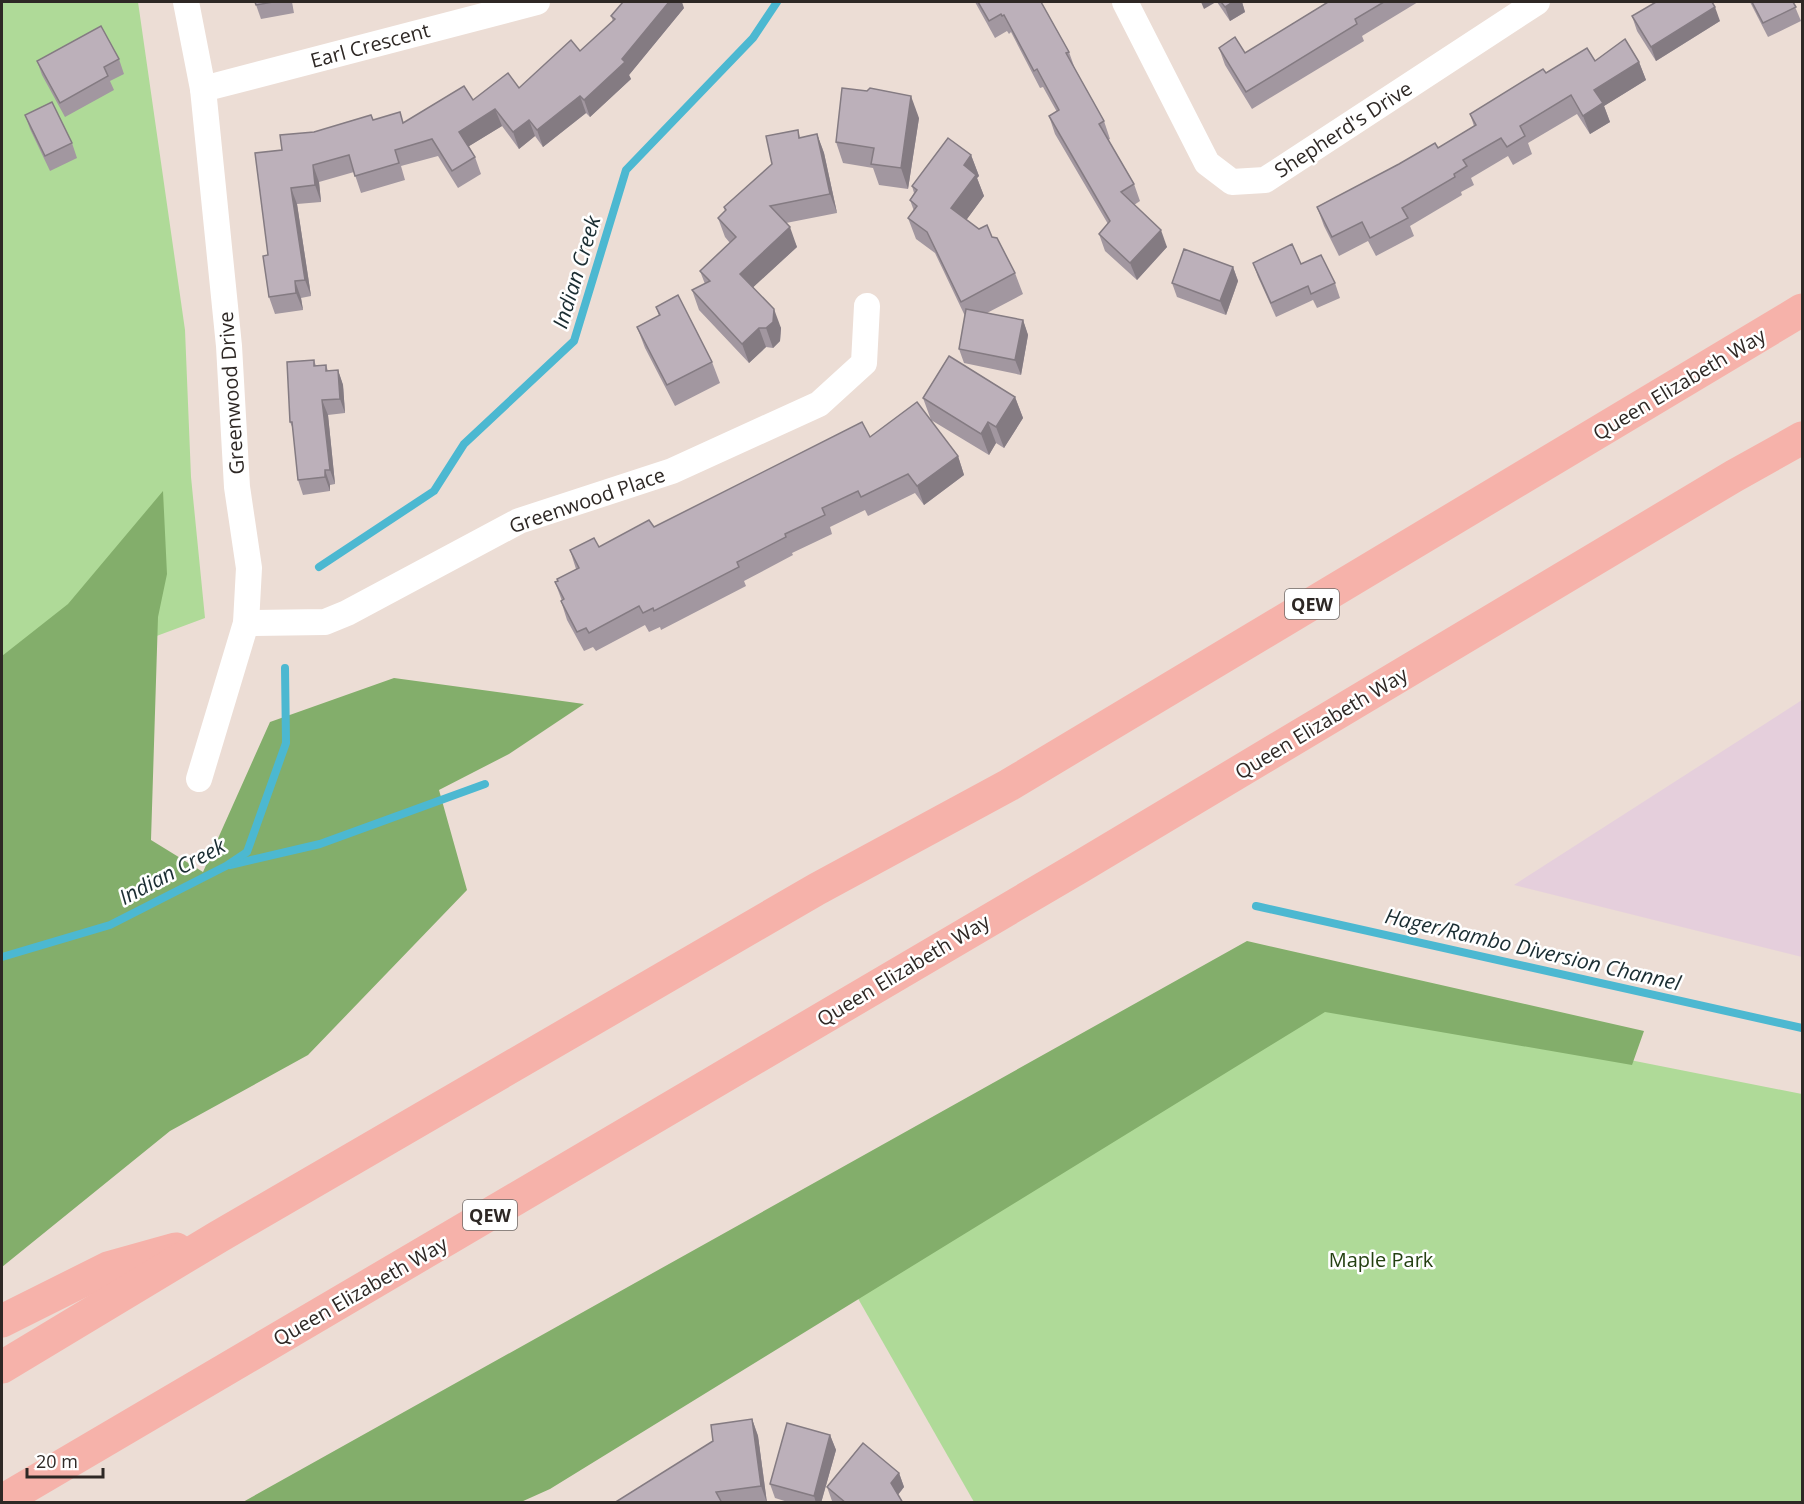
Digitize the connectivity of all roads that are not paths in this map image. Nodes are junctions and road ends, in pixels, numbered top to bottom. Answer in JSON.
{"nodes":[{"id":1,"x":186,"y":2,"type":"edge"},
{"id":2,"x":537,"y":2,"type":"edge"},
{"id":3,"x":1125,"y":2,"type":"edge"},
{"id":4,"x":1537,"y":2,"type":"edge"},
{"id":5,"x":203,"y":89,"type":"junction"},
{"id":6,"x":867,"y":306,"type":"dead end"},
{"id":7,"x":1803,"y":310,"type":"edge"},
{"id":8,"x":1803,"y":438,"type":"edge"},
{"id":9,"x":246,"y":622,"type":"junction"},
{"id":10,"x":199,"y":779,"type":"dead end"},
{"id":11,"x":218,"y":1237,"type":"junction"},
{"id":12,"x":2,"y":1321,"type":"edge"},
{"id":13,"x":2,"y":1367,"type":"edge"},
{"id":14,"x":2,"y":1501,"type":"edge"}],
"edges":[{"from":1,"to":5,"type":"street","name":"Greenwood Drive"},
{"from":2,"to":5,"type":"street","name":"Earl Crescent"},
{"from":3,"to":4,"type":"street","name":"Shepherd's Drive"},
{"from":5,"to":9,"type":"street","name":"Greenwood Drive"},
{"from":6,"to":9,"type":"street","name":"Greenwood Place"},
{"from":7,"to":11,"type":"highway","name":"Queen Elizabeth Way","number":"QEW"},
{"from":8,"to":14,"type":"highway","name":"Queen Elizabeth Way","number":"QEW"},
{"from":9,"to":10,"type":"street","name":"Greenwood Drive"},
{"from":11,"to":12,"type":"highway"},
{"from":11,"to":13,"type":"highway","name":"Queen Elizabeth Way","number":"QEW"}]}
